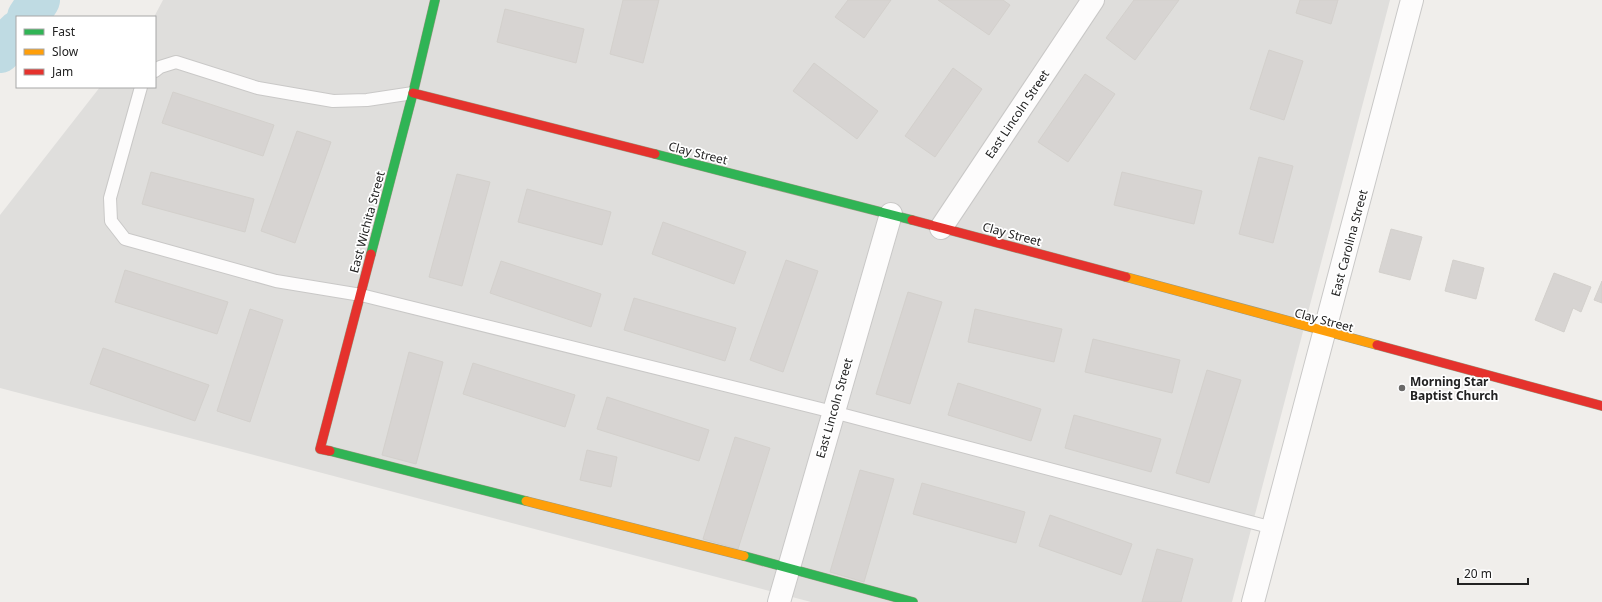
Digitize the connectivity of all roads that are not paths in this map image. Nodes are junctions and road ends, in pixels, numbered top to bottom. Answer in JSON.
{"nodes":[{"id":1,"x":435,"y":0,"type":"edge"},
{"id":2,"x":1093,"y":0,"type":"edge"},
{"id":3,"x":1412,"y":0,"type":"edge"},
{"id":4,"x":156,"y":70,"type":"edge"},
{"id":5,"x":141,"y":88,"type":"edge"},
{"id":6,"x":413,"y":93,"type":"junction"},
{"id":7,"x":891,"y":214,"type":"junction"},
{"id":8,"x":941,"y":228,"type":"junction"},
{"id":9,"x":361,"y":295,"type":"junction"},
{"id":10,"x":1326,"y":333,"type":"junction"},
{"id":11,"x":1602,"y":406,"type":"edge"},
{"id":12,"x":833,"y":412,"type":"junction"},
{"id":13,"x":1273,"y":528,"type":"junction"},
{"id":14,"x":788,"y":567,"type":"junction"},
{"id":15,"x":779,"y":602,"type":"edge"},
{"id":16,"x":913,"y":602,"type":"edge"},
{"id":17,"x":1253,"y":602,"type":"edge"}],
"edges":[{"from":1,"to":6,"type":"street","name":"East Wichita Street"},
{"from":2,"to":8,"type":"street","name":"East Lincoln Street"},
{"from":3,"to":10,"type":"street","name":"East Carolina Street"},
{"from":4,"to":6,"type":"lane"},
{"from":5,"to":9,"type":"lane"},
{"from":6,"to":7,"type":"street","name":"Clay Street"},
{"from":6,"to":9,"type":"street","name":"East Wichita Street"},
{"from":7,"to":8,"type":"street","name":"Clay Street"},
{"from":7,"to":12,"type":"street","name":"East Lincoln Street"},
{"from":8,"to":10,"type":"street","name":"Clay Street"},
{"from":9,"to":12,"type":"lane"},
{"from":9,"to":14,"type":"street","name":"East Wichita Street"},
{"from":10,"to":11,"type":"street","name":"Clay Street"},
{"from":10,"to":13,"type":"street","name":"East Carolina Street"},
{"from":12,"to":13,"type":"lane"},
{"from":12,"to":14,"type":"street","name":"East Lincoln Street"},
{"from":13,"to":17,"type":"street","name":"East Carolina Street"},
{"from":14,"to":15,"type":"street","name":"East Lincoln Street"},
{"from":14,"to":16,"type":"street"}]}
